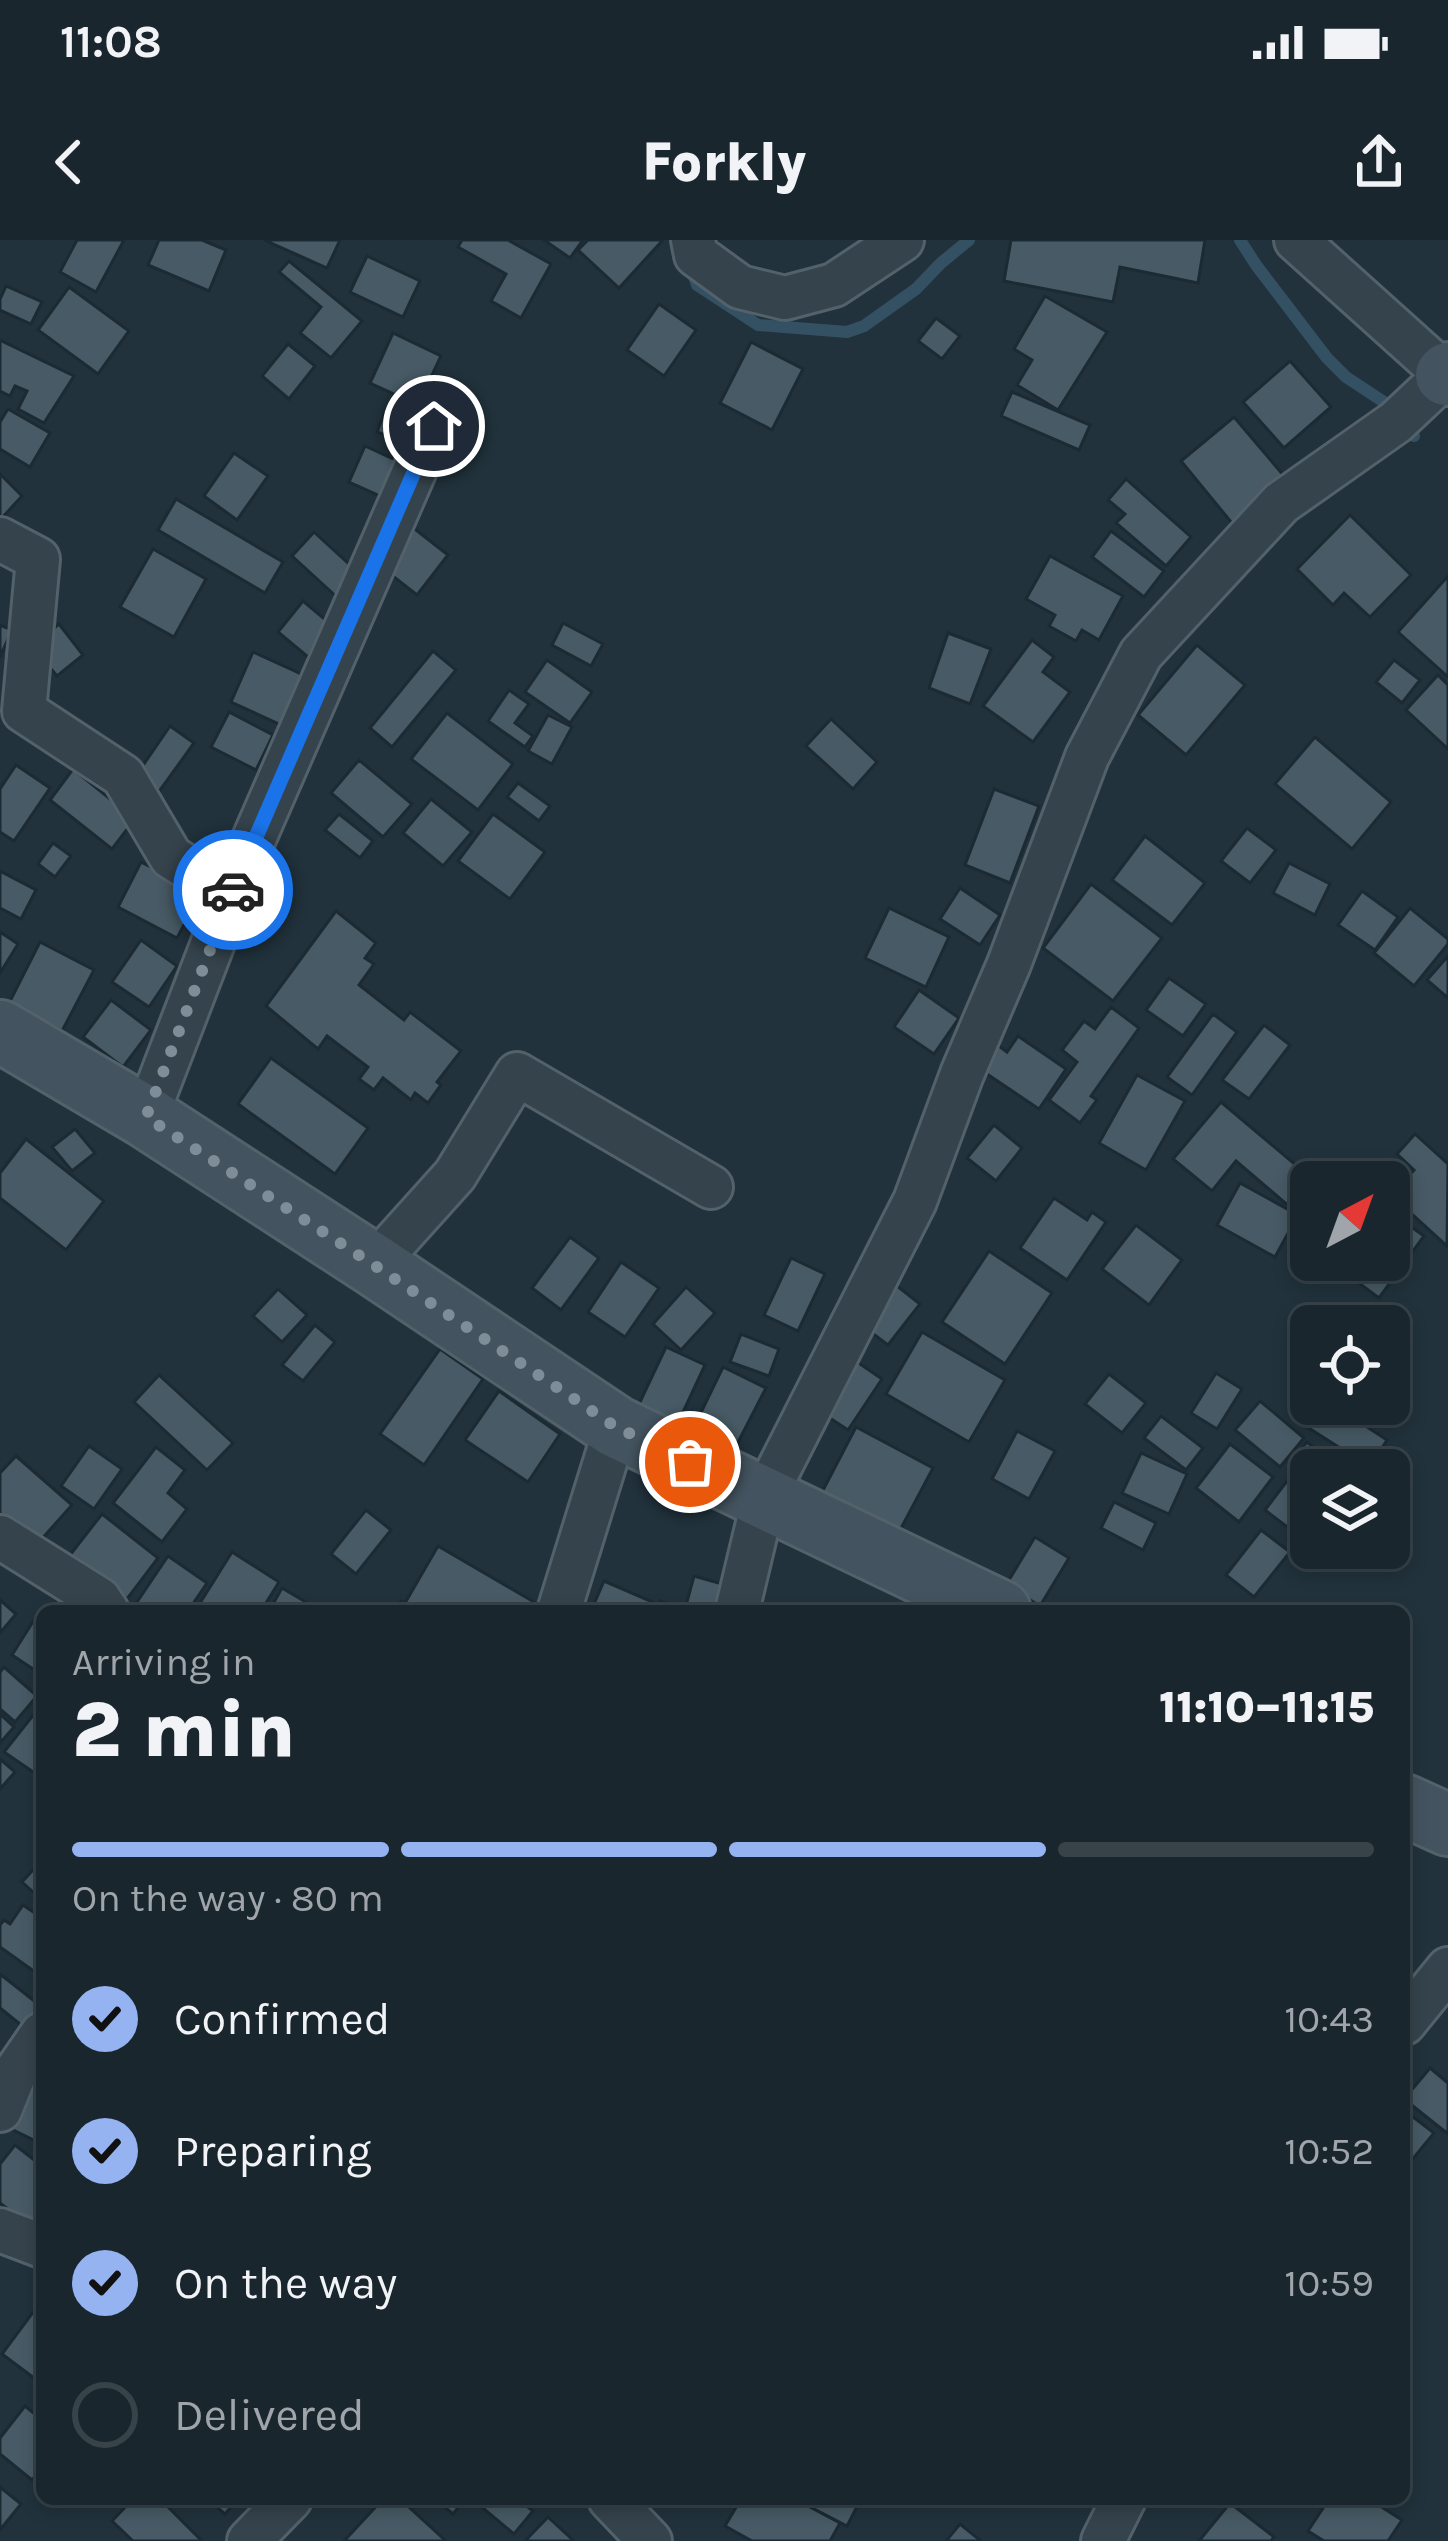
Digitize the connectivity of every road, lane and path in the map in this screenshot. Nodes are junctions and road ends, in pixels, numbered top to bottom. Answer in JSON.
{"nodes":[{"id":1,"x":692,"y":240,"type":"edge"},
{"id":2,"x":902,"y":240,"type":"edge"},
{"id":3,"x":1296,"y":240,"type":"edge"},
{"id":4,"x":1447,"y":374,"type":"edge"},
{"id":5,"x":434,"y":426,"type":"dead end"},
{"id":6,"x":0,"y":539,"type":"edge"},
{"id":7,"x":231,"y":895,"type":"junction"},
{"id":8,"x":0,"y":1031,"type":"edge"},
{"id":9,"x":146,"y":1117,"type":"junction"},
{"id":10,"x":711,"y":1186,"type":"dead end"},
{"id":11,"x":374,"y":1265,"type":"junction"},
{"id":12,"x":616,"y":1427,"type":"junction"},
{"id":13,"x":764,"y":1498,"type":"junction"},
{"id":14,"x":0,"y":1538,"type":"edge"},
{"id":15,"x":103,"y":1605,"type":"edge"},
{"id":16,"x":561,"y":1605,"type":"edge"},
{"id":17,"x":738,"y":1605,"type":"edge"},
{"id":18,"x":987,"y":1605,"type":"edge"},
{"id":19,"x":1410,"y":1807,"type":"edge"},
{"id":20,"x":1448,"y":1826,"type":"edge"},
{"id":21,"x":1448,"y":1969,"type":"edge"},
{"id":22,"x":1410,"y":2016,"type":"edge"},
{"id":23,"x":36,"y":2043,"type":"edge"},
{"id":24,"x":0,"y":2110,"type":"edge"},
{"id":25,"x":0,"y":2230,"type":"edge"},
{"id":26,"x":36,"y":2244,"type":"edge"},
{"id":27,"x":284,"y":2505,"type":"edge"},
{"id":28,"x":616,"y":2505,"type":"edge"},
{"id":29,"x":1121,"y":2505,"type":"edge"},
{"id":30,"x":249,"y":2541,"type":"edge"},
{"id":31,"x":650,"y":2541,"type":"edge"},
{"id":32,"x":1103,"y":2541,"type":"edge"}],
"edges":[{"from":1,"to":2,"type":"street"},
{"from":3,"to":4,"type":"street"},
{"from":4,"to":13,"type":"street"},
{"from":5,"to":7,"type":"street"},
{"from":6,"to":7,"type":"street"},
{"from":7,"to":9,"type":"street"},
{"from":8,"to":9,"type":"main road"},
{"from":9,"to":11,"type":"main road"},
{"from":10,"to":11,"type":"street"},
{"from":11,"to":12,"type":"main road"},
{"from":12,"to":13,"type":"main road"},
{"from":12,"to":16,"type":"street"},
{"from":13,"to":17,"type":"street"},
{"from":13,"to":18,"type":"main road"},
{"from":14,"to":15,"type":"street"},
{"from":19,"to":20,"type":"main road"},
{"from":21,"to":22,"type":"street"},
{"from":23,"to":24,"type":"street"},
{"from":25,"to":26,"type":"street"},
{"from":27,"to":30,"type":"street"},
{"from":28,"to":31,"type":"street"},
{"from":29,"to":32,"type":"street"}]}
